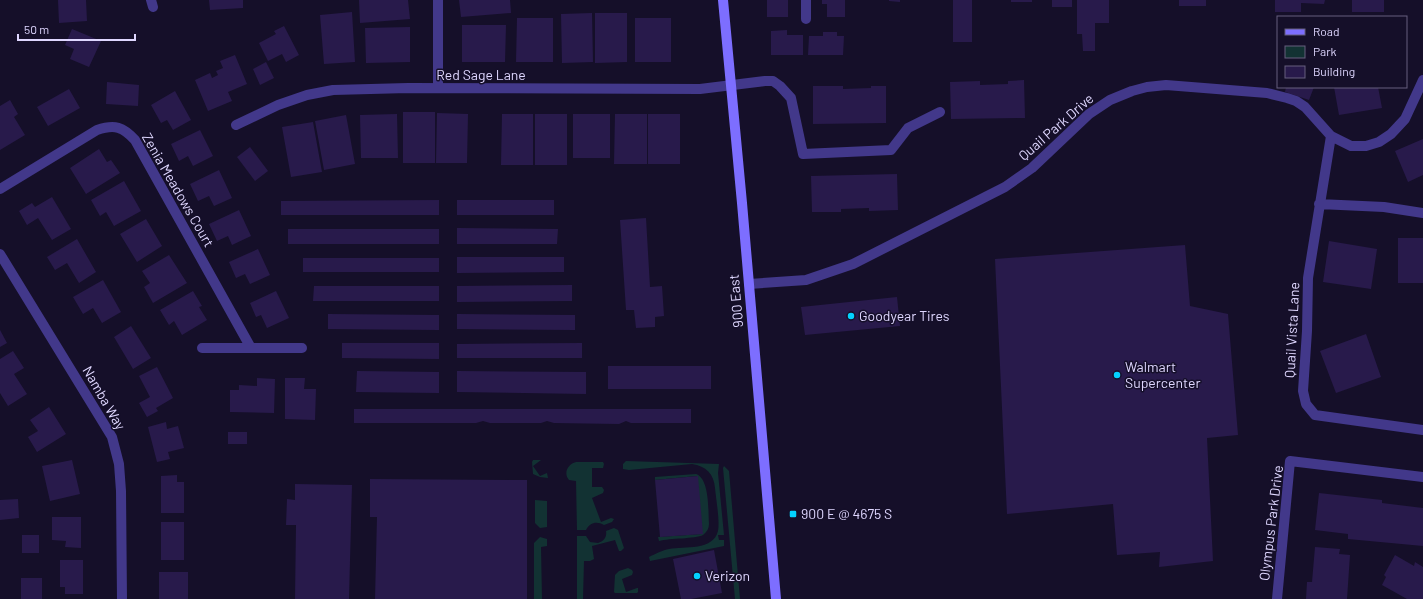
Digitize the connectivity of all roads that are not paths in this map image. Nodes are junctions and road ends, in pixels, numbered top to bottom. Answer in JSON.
{"nodes":[{"id":1,"x":438,"y":0,"type":"edge"},
{"id":2,"x":723,"y":0,"type":"edge"},
{"id":3,"x":806,"y":0,"type":"edge"},
{"id":4,"x":806,"y":19,"type":"dead end"},
{"id":5,"x":1423,"y":80,"type":"edge"},
{"id":6,"x":732,"y":85,"type":"junction"},
{"id":7,"x":438,"y":88,"type":"junction"},
{"id":8,"x":940,"y":112,"type":"dead end"},
{"id":9,"x":236,"y":125,"type":"dead end"},
{"id":10,"x":1331,"y":136,"type":"junction"},
{"id":11,"x":0,"y":189,"type":"edge"},
{"id":12,"x":1319,"y":204,"type":"junction"},
{"id":13,"x":1423,"y":212,"type":"edge"},
{"id":14,"x":0,"y":254,"type":"edge"},
{"id":15,"x":749,"y":284,"type":"junction"},
{"id":16,"x":202,"y":348,"type":"dead end"},
{"id":17,"x":251,"y":348,"type":"junction"},
{"id":18,"x":302,"y":348,"type":"dead end"},
{"id":19,"x":1423,"y":430,"type":"edge"},
{"id":20,"x":1423,"y":477,"type":"edge"},
{"id":21,"x":122,"y":599,"type":"edge"},
{"id":22,"x":776,"y":599,"type":"edge"},
{"id":23,"x":1277,"y":599,"type":"edge"}],
"edges":[{"from":1,"to":7,"type":"street"},
{"from":2,"to":6,"type":"main road","name":"900 East"},
{"from":3,"to":4,"type":"street"},
{"from":5,"to":10,"type":"street","name":"Quail Park Drive"},
{"from":6,"to":7,"type":"street","name":"Red Sage Lane"},
{"from":6,"to":8,"type":"street","name":"Red Sage Lane"},
{"from":6,"to":15,"type":"main road","name":"900 East"},
{"from":7,"to":9,"type":"street","name":"Red Sage Lane"},
{"from":10,"to":12,"type":"street","name":"Quail Vista Lane"},
{"from":10,"to":15,"type":"street","name":"Quail Park Drive"},
{"from":11,"to":17,"type":"street","name":"Zenia Meadows Court"},
{"from":12,"to":13,"type":"street"},
{"from":12,"to":19,"type":"street","name":"Quail Vista Lane"},
{"from":14,"to":21,"type":"street","name":"Namba Way"},
{"from":15,"to":22,"type":"main road","name":"900 East"},
{"from":16,"to":17,"type":"street"},
{"from":17,"to":18,"type":"street"},
{"from":20,"to":23,"type":"street","name":"Olympus Park Drive"}]}
